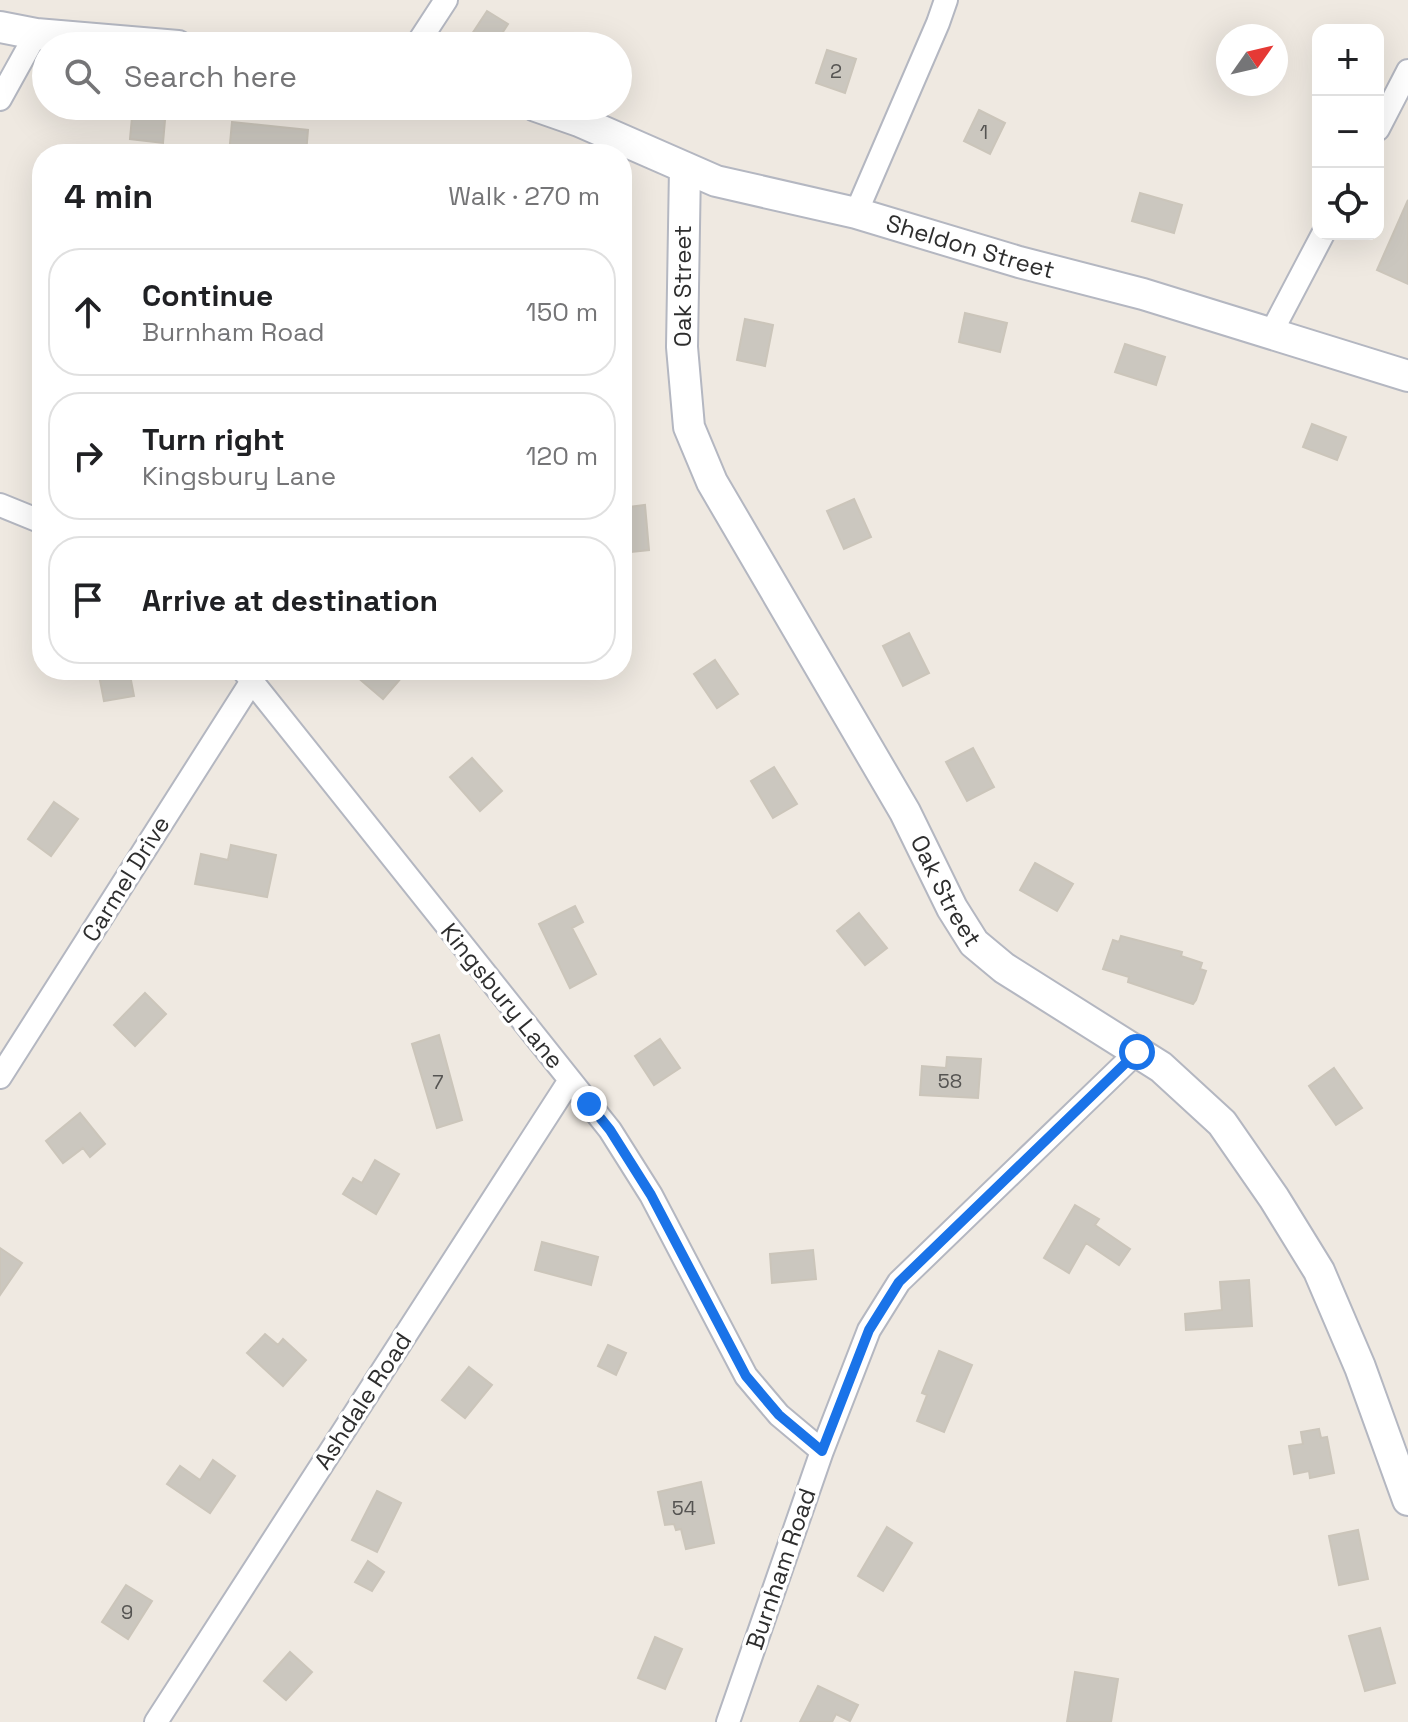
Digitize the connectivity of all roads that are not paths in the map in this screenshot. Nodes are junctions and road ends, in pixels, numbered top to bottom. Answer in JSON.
{"nodes":[{"id":1,"x":446,"y":0,"type":"edge"},
{"id":2,"x":946,"y":0,"type":"edge"},
{"id":3,"x":0,"y":27,"type":"edge"},
{"id":4,"x":425,"y":32,"type":"edge"},
{"id":5,"x":32,"y":33,"type":"edge"},
{"id":6,"x":32,"y":41,"type":"edge"},
{"id":7,"x":1408,"y":71,"type":"edge"},
{"id":8,"x":0,"y":99,"type":"edge"},
{"id":9,"x":1384,"y":117,"type":"edge"},
{"id":10,"x":576,"y":120,"type":"edge"},
{"id":11,"x":631,"y":144,"type":"edge"},
{"id":12,"x":632,"y":144,"type":"edge"},
{"id":13,"x":685,"y":168,"type":"junction"},
{"id":14,"x":856,"y":213,"type":"junction"},
{"id":15,"x":1320,"y":240,"type":"edge"},
{"id":16,"x":1271,"y":333,"type":"junction"},
{"id":17,"x":1408,"y":376,"type":"edge"},
{"id":18,"x":0,"y":505,"type":"edge"},
{"id":19,"x":32,"y":518,"type":"edge"},
{"id":20,"x":246,"y":680,"type":"edge"},
{"id":21,"x":251,"y":680,"type":"edge"},
{"id":22,"x":1137,"y":1052,"type":"junction"},
{"id":23,"x":0,"y":1077,"type":"edge"},
{"id":24,"x":570,"y":1080,"type":"junction"},
{"id":25,"x":822,"y":1451,"type":"junction"},
{"id":26,"x":1408,"y":1500,"type":"edge"},
{"id":27,"x":156,"y":1722,"type":"edge"},
{"id":28,"x":728,"y":1722,"type":"edge"}],
"edges":[{"from":1,"to":4,"type":"street"},
{"from":2,"to":14,"type":"street"},
{"from":3,"to":5,"type":"street"},
{"from":6,"to":8,"type":"street"},
{"from":7,"to":9,"type":"street"},
{"from":10,"to":11,"type":"street","name":"Sheldon Street"},
{"from":12,"to":13,"type":"street","name":"Sheldon Street"},
{"from":13,"to":14,"type":"street","name":"Sheldon Street"},
{"from":13,"to":22,"type":"street","name":"Oak Street"},
{"from":14,"to":16,"type":"street","name":"Sheldon Street"},
{"from":15,"to":16,"type":"street"},
{"from":16,"to":17,"type":"street","name":"Sheldon Street"},
{"from":18,"to":19,"type":"street"},
{"from":20,"to":23,"type":"street","name":"Carmel Drive"},
{"from":21,"to":24,"type":"street","name":"Kingsbury Lane"},
{"from":22,"to":25,"type":"street","name":"Burnham Road"},
{"from":22,"to":26,"type":"street","name":"Oak Street"},
{"from":24,"to":25,"type":"street","name":"Kingsbury Lane"},
{"from":24,"to":27,"type":"street","name":"Ashdale Road"},
{"from":25,"to":28,"type":"street","name":"Burnham Road"}]}
